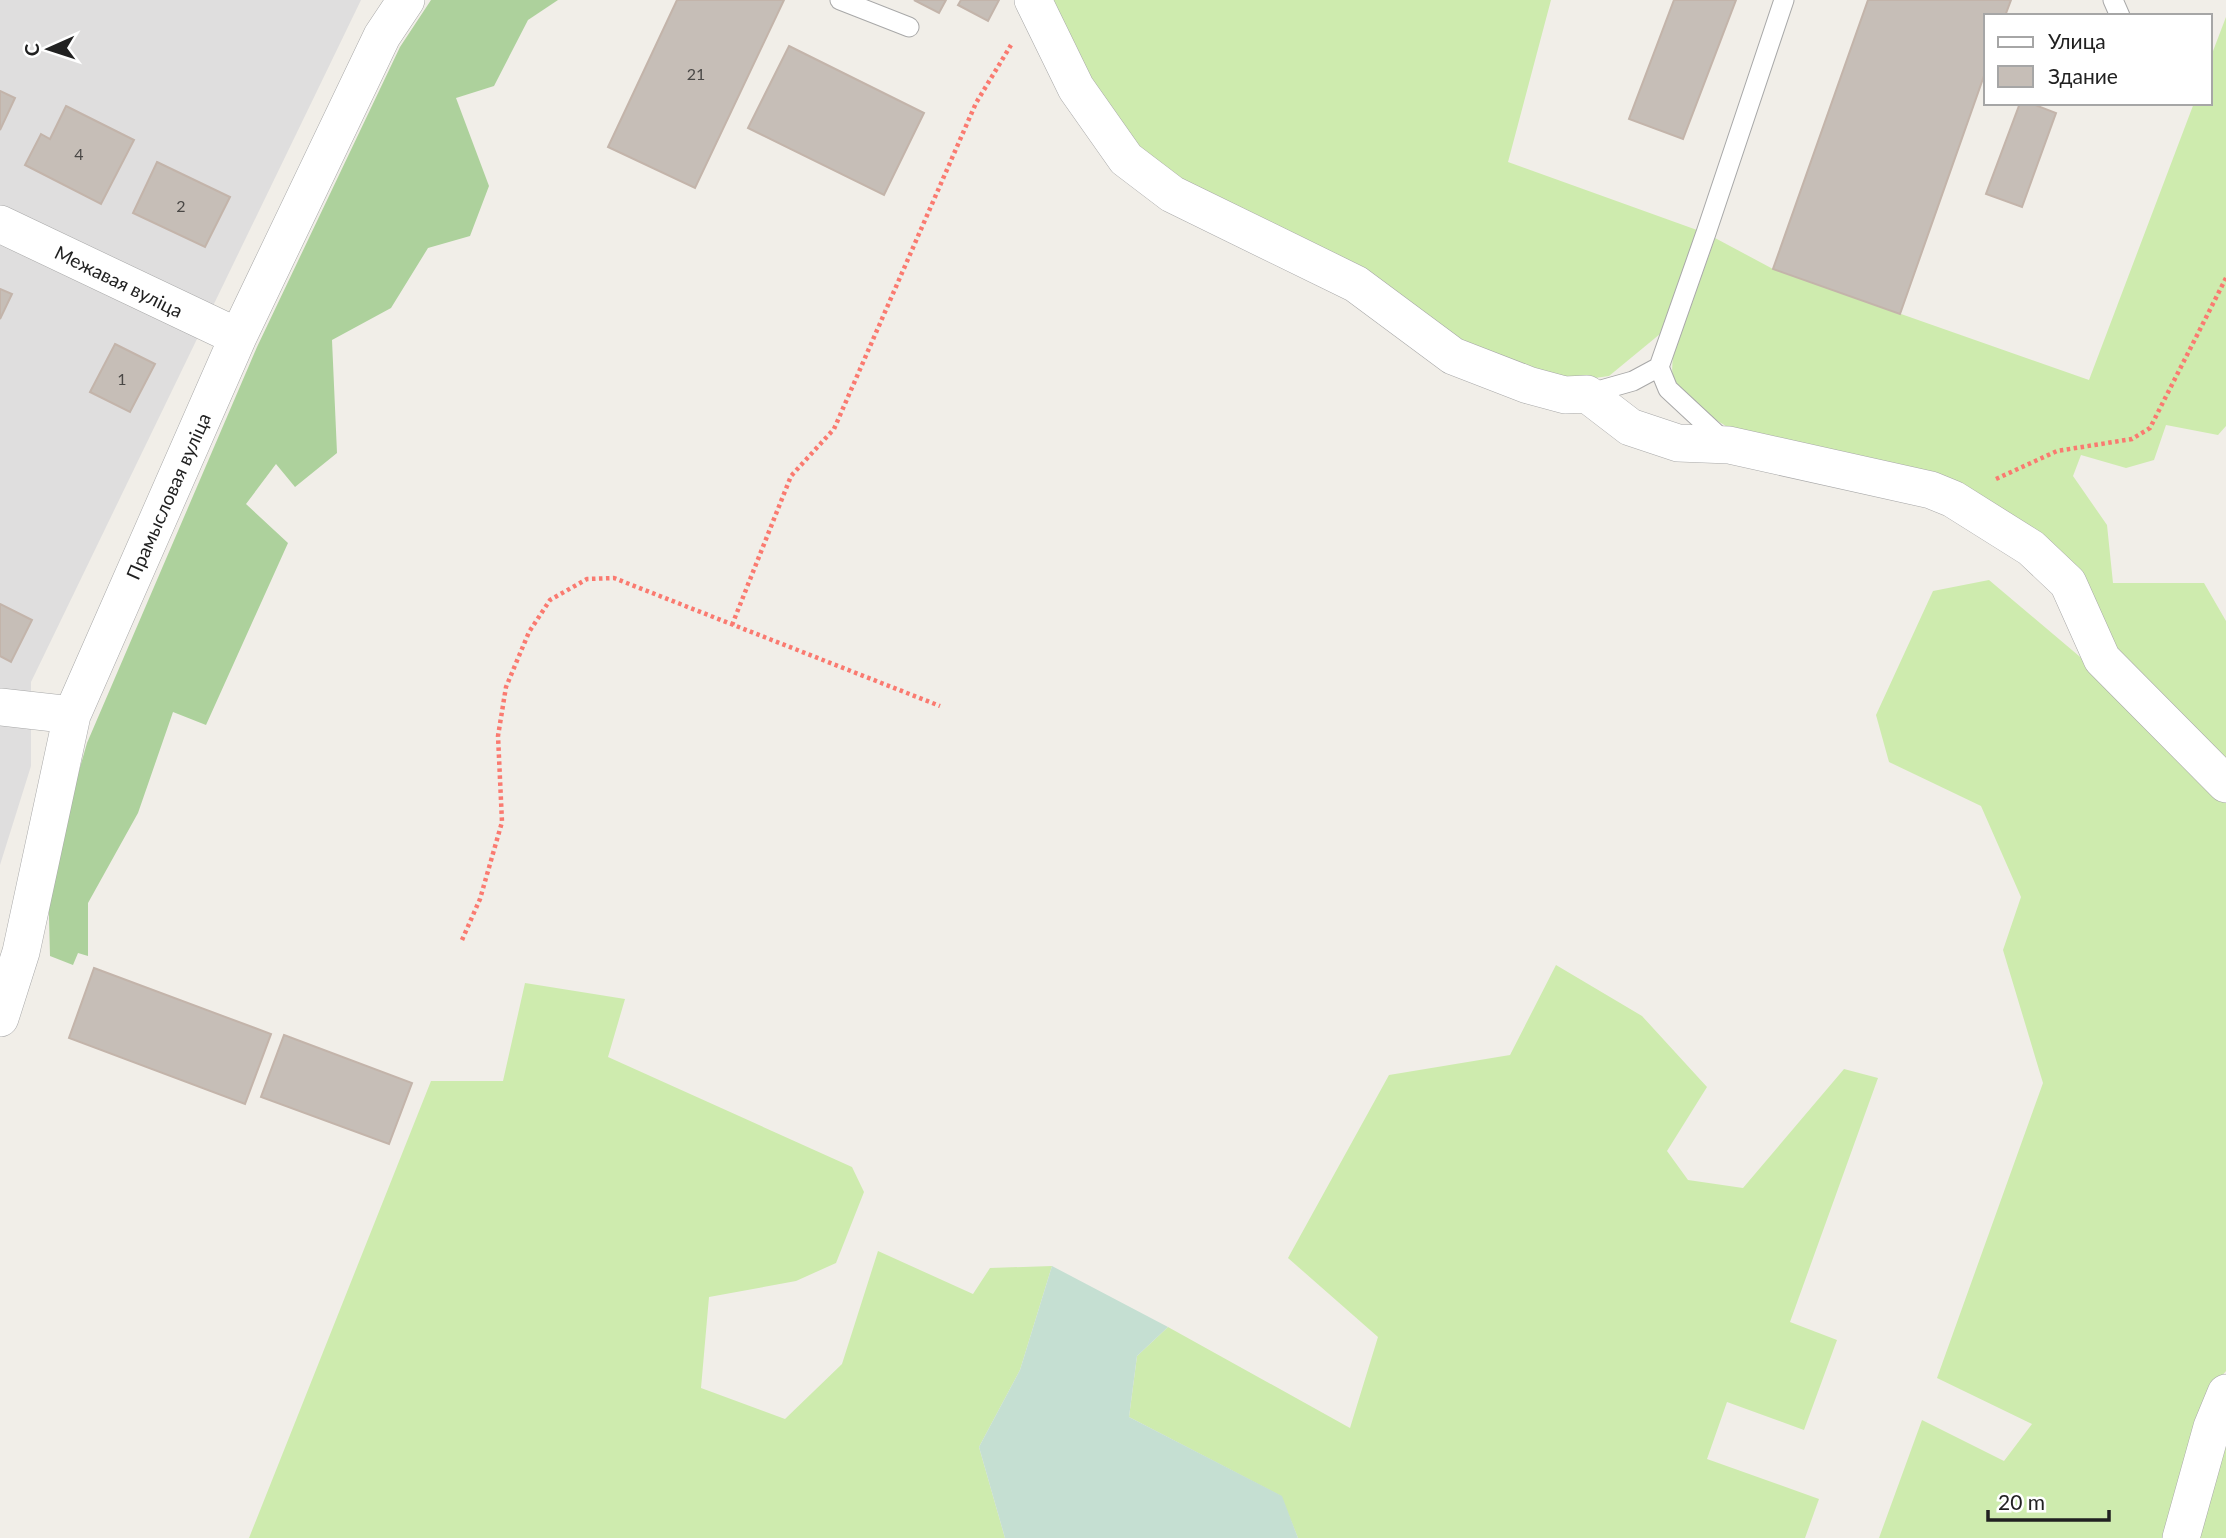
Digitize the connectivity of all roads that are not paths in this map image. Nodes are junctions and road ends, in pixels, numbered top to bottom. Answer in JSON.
{"nodes":[{"id":1,"x":406,"y":0,"type":"edge"},
{"id":2,"x":839,"y":0,"type":"edge"},
{"id":3,"x":1784,"y":0,"type":"edge"},
{"id":4,"x":1034,"y":2,"type":"edge"},
{"id":5,"x":909,"y":27,"type":"dead end"},
{"id":6,"x":0,"y":224,"type":"edge"},
{"id":7,"x":237,"y":337,"type":"junction"},
{"id":8,"x":1659,"y":367,"type":"junction"},
{"id":9,"x":1587,"y":394,"type":"junction"},
{"id":10,"x":1729,"y":445,"type":"junction"},
{"id":11,"x":0,"y":707,"type":"edge"},
{"id":12,"x":72,"y":715,"type":"junction"},
{"id":13,"x":2226,"y":784,"type":"edge"},
{"id":14,"x":0,"y":1018,"type":"edge"},
{"id":15,"x":2226,"y":1393,"type":"edge"},
{"id":16,"x":2181,"y":1538,"type":"edge"}],
"edges":[{"from":1,"to":7,"type":"street","name":"Прамысловая вуліца"},
{"from":2,"to":5,"type":"lane"},
{"from":3,"to":8,"type":"lane"},
{"from":4,"to":9,"type":"street"},
{"from":6,"to":7,"type":"street","name":"Межавая вуліца"},
{"from":7,"to":12,"type":"street","name":"Прамысловая вуліца"},
{"from":8,"to":9,"type":"lane"},
{"from":8,"to":10,"type":"lane"},
{"from":9,"to":10,"type":"street"},
{"from":10,"to":13,"type":"street"},
{"from":11,"to":12,"type":"street"},
{"from":12,"to":14,"type":"street","name":"Прамысловая вуліца"},
{"from":15,"to":16,"type":"street"}]}
